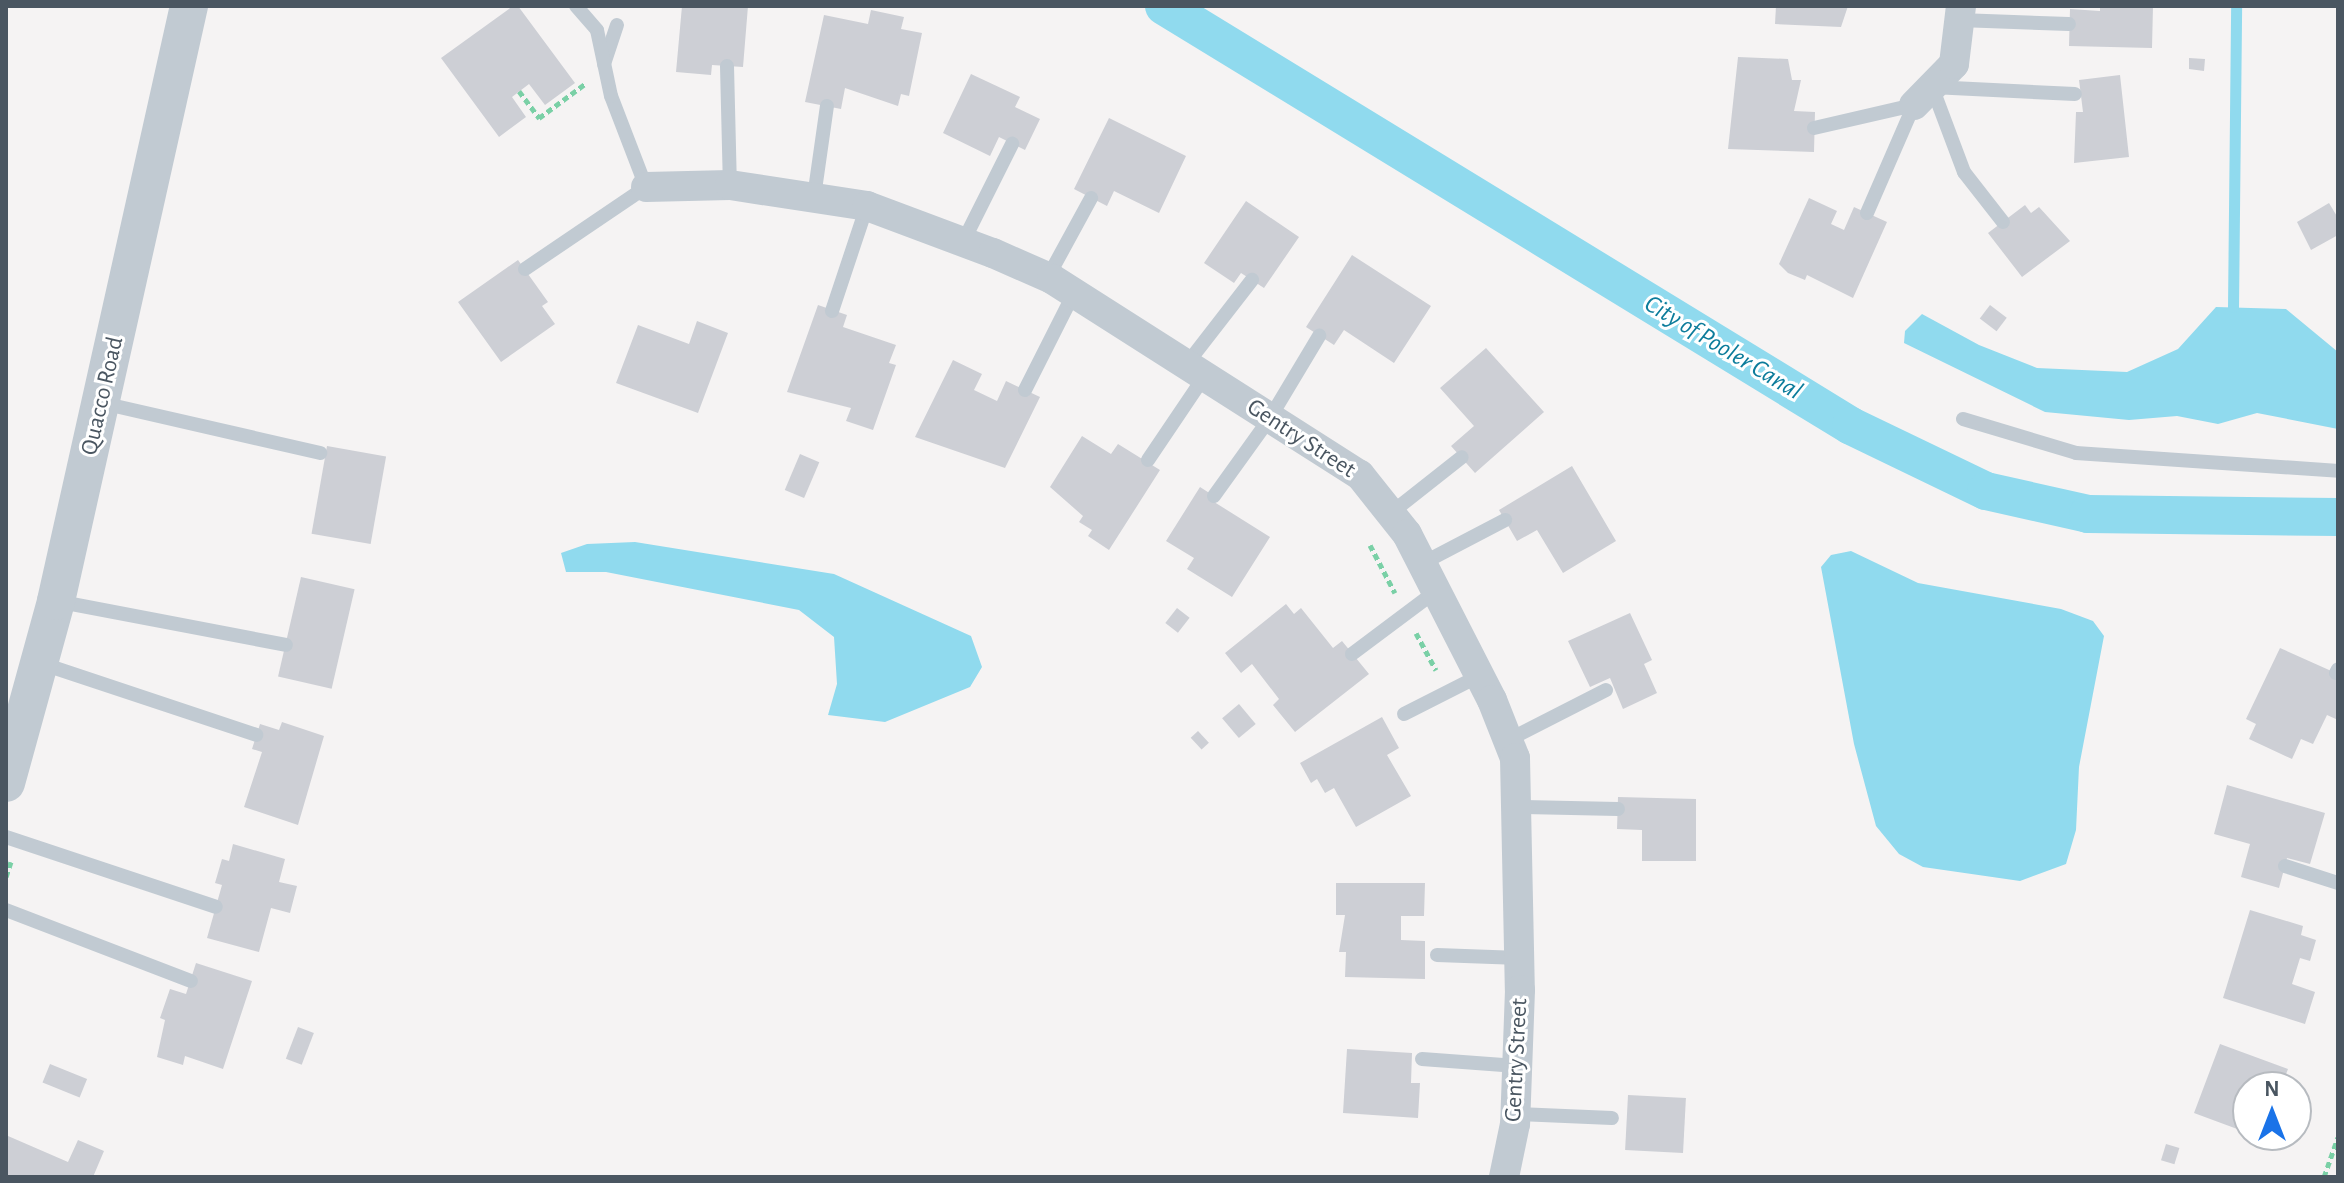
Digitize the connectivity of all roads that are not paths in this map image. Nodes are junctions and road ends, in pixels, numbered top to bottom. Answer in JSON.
{"nodes":[{"id":1,"x":189,"y":6,"type":"edge"},
{"id":2,"x":576,"y":6,"type":"edge"},
{"id":3,"x":1960,"y":13,"type":"edge"},
{"id":4,"x":2069,"y":24,"type":"dead end"},
{"id":5,"x":617,"y":25,"type":"dead end"},
{"id":6,"x":604,"y":66,"type":"junction"},
{"id":7,"x":727,"y":66,"type":"dead end"},
{"id":8,"x":2075,"y":94,"type":"dead end"},
{"id":9,"x":1923,"y":96,"type":"junction"},
{"id":10,"x":827,"y":106,"type":"dead end"},
{"id":11,"x":1814,"y":128,"type":"dead end"},
{"id":12,"x":1012,"y":144,"type":"dead end"},
{"id":13,"x":730,"y":185,"type":"junction"},
{"id":14,"x":646,"y":187,"type":"junction"},
{"id":15,"x":814,"y":197,"type":"junction"},
{"id":16,"x":1091,"y":198,"type":"dead end"},
{"id":17,"x":867,"y":206,"type":"junction"},
{"id":18,"x":1867,"y":213,"type":"dead end"},
{"id":19,"x":2003,"y":222,"type":"dead end"},
{"id":20,"x":963,"y":242,"type":"junction"},
{"id":21,"x":525,"y":269,"type":"dead end"},
{"id":22,"x":1048,"y":277,"type":"junction"},
{"id":23,"x":1252,"y":280,"type":"dead end"},
{"id":24,"x":1074,"y":293,"type":"junction"},
{"id":25,"x":832,"y":311,"type":"dead end"},
{"id":26,"x":1319,"y":336,"type":"dead end"},
{"id":27,"x":1195,"y":371,"type":"junction"},
{"id":28,"x":1025,"y":390,"type":"dead end"},
{"id":29,"x":102,"y":403,"type":"junction"},
{"id":30,"x":1270,"y":418,"type":"junction"},
{"id":31,"x":1963,"y":419,"type":"dead end"},
{"id":32,"x":320,"y":453,"type":"dead end"},
{"id":33,"x":1462,"y":457,"type":"dead end"},
{"id":34,"x":1148,"y":460,"type":"dead end"},
{"id":35,"x":2338,"y":471,"type":"edge"},
{"id":36,"x":1214,"y":496,"type":"dead end"},
{"id":37,"x":1391,"y":513,"type":"junction"},
{"id":38,"x":1505,"y":520,"type":"dead end"},
{"id":39,"x":1421,"y":564,"type":"junction"},
{"id":40,"x":1435,"y":592,"type":"junction"},
{"id":41,"x":56,"y":601,"type":"junction"},
{"id":42,"x":286,"y":645,"type":"dead end"},
{"id":43,"x":1352,"y":654,"type":"dead end"},
{"id":44,"x":40,"y":663,"type":"junction"},
{"id":45,"x":1479,"y":676,"type":"junction"},
{"id":46,"x":1606,"y":690,"type":"dead end"},
{"id":47,"x":1404,"y":714,"type":"dead end"},
{"id":48,"x":256,"y":735,"type":"dead end"},
{"id":49,"x":1508,"y":740,"type":"junction"},
{"id":50,"x":6,"y":783,"type":"edge"},
{"id":51,"x":1518,"y":807,"type":"junction"},
{"id":52,"x":1618,"y":809,"type":"dead end"},
{"id":53,"x":6,"y":837,"type":"edge"},
{"id":54,"x":2285,"y":866,"type":"dead end"},
{"id":55,"x":2338,"y":883,"type":"edge"},
{"id":56,"x":216,"y":907,"type":"dead end"},
{"id":57,"x":6,"y":910,"type":"edge"},
{"id":58,"x":1437,"y":955,"type":"dead end"},
{"id":59,"x":1520,"y":958,"type":"junction"},
{"id":60,"x":191,"y":981,"type":"dead end"},
{"id":61,"x":1422,"y":1059,"type":"dead end"},
{"id":62,"x":1517,"y":1066,"type":"junction"},
{"id":63,"x":1516,"y":1114,"type":"junction"},
{"id":64,"x":1612,"y":1118,"type":"dead end"},
{"id":65,"x":1504,"y":1177,"type":"edge"}],
"edges":[{"from":1,"to":29,"type":"street","name":"Quacco Road"},
{"from":2,"to":6,"type":"lane"},
{"from":3,"to":4,"type":"lane"},
{"from":3,"to":9,"type":"street"},
{"from":5,"to":6,"type":"lane"},
{"from":6,"to":14,"type":"lane"},
{"from":7,"to":13,"type":"lane"},
{"from":8,"to":9,"type":"lane"},
{"from":9,"to":11,"type":"lane"},
{"from":9,"to":18,"type":"lane"},
{"from":9,"to":19,"type":"lane"},
{"from":10,"to":15,"type":"lane"},
{"from":12,"to":20,"type":"lane"},
{"from":13,"to":14,"type":"street","name":"Gentry Street"},
{"from":13,"to":15,"type":"street","name":"Gentry Street"},
{"from":14,"to":21,"type":"lane"},
{"from":15,"to":17,"type":"street","name":"Gentry Street"},
{"from":16,"to":22,"type":"lane"},
{"from":17,"to":20,"type":"street","name":"Gentry Street"},
{"from":17,"to":25,"type":"lane"},
{"from":20,"to":22,"type":"street","name":"Gentry Street"},
{"from":22,"to":24,"type":"street","name":"Gentry Street"},
{"from":23,"to":27,"type":"lane"},
{"from":24,"to":27,"type":"street","name":"Gentry Street"},
{"from":24,"to":28,"type":"lane"},
{"from":26,"to":30,"type":"lane"},
{"from":27,"to":30,"type":"street","name":"Gentry Street"},
{"from":27,"to":34,"type":"lane"},
{"from":29,"to":32,"type":"lane"},
{"from":29,"to":41,"type":"street","name":"Quacco Road"},
{"from":30,"to":36,"type":"lane"},
{"from":30,"to":37,"type":"street","name":"Gentry Street"},
{"from":31,"to":35,"type":"lane"},
{"from":33,"to":37,"type":"lane"},
{"from":37,"to":39,"type":"street","name":"Gentry Street"},
{"from":38,"to":39,"type":"lane"},
{"from":39,"to":40,"type":"street","name":"Gentry Street"},
{"from":40,"to":43,"type":"lane"},
{"from":40,"to":45,"type":"street","name":"Gentry Street"},
{"from":41,"to":42,"type":"lane"},
{"from":41,"to":44,"type":"street","name":"Quacco Road"},
{"from":44,"to":48,"type":"lane"},
{"from":44,"to":50,"type":"street","name":"Quacco Road"},
{"from":45,"to":47,"type":"lane"},
{"from":45,"to":49,"type":"street","name":"Gentry Street"},
{"from":46,"to":49,"type":"lane"},
{"from":49,"to":51,"type":"street","name":"Gentry Street"},
{"from":51,"to":52,"type":"lane"},
{"from":51,"to":59,"type":"street","name":"Gentry Street"},
{"from":53,"to":56,"type":"lane"},
{"from":54,"to":55,"type":"lane"},
{"from":57,"to":60,"type":"lane"},
{"from":58,"to":59,"type":"lane"},
{"from":59,"to":62,"type":"street","name":"Gentry Street"},
{"from":61,"to":62,"type":"lane"},
{"from":62,"to":63,"type":"street","name":"Gentry Street"},
{"from":63,"to":64,"type":"lane"},
{"from":63,"to":65,"type":"street","name":"Gentry Street"}]}
